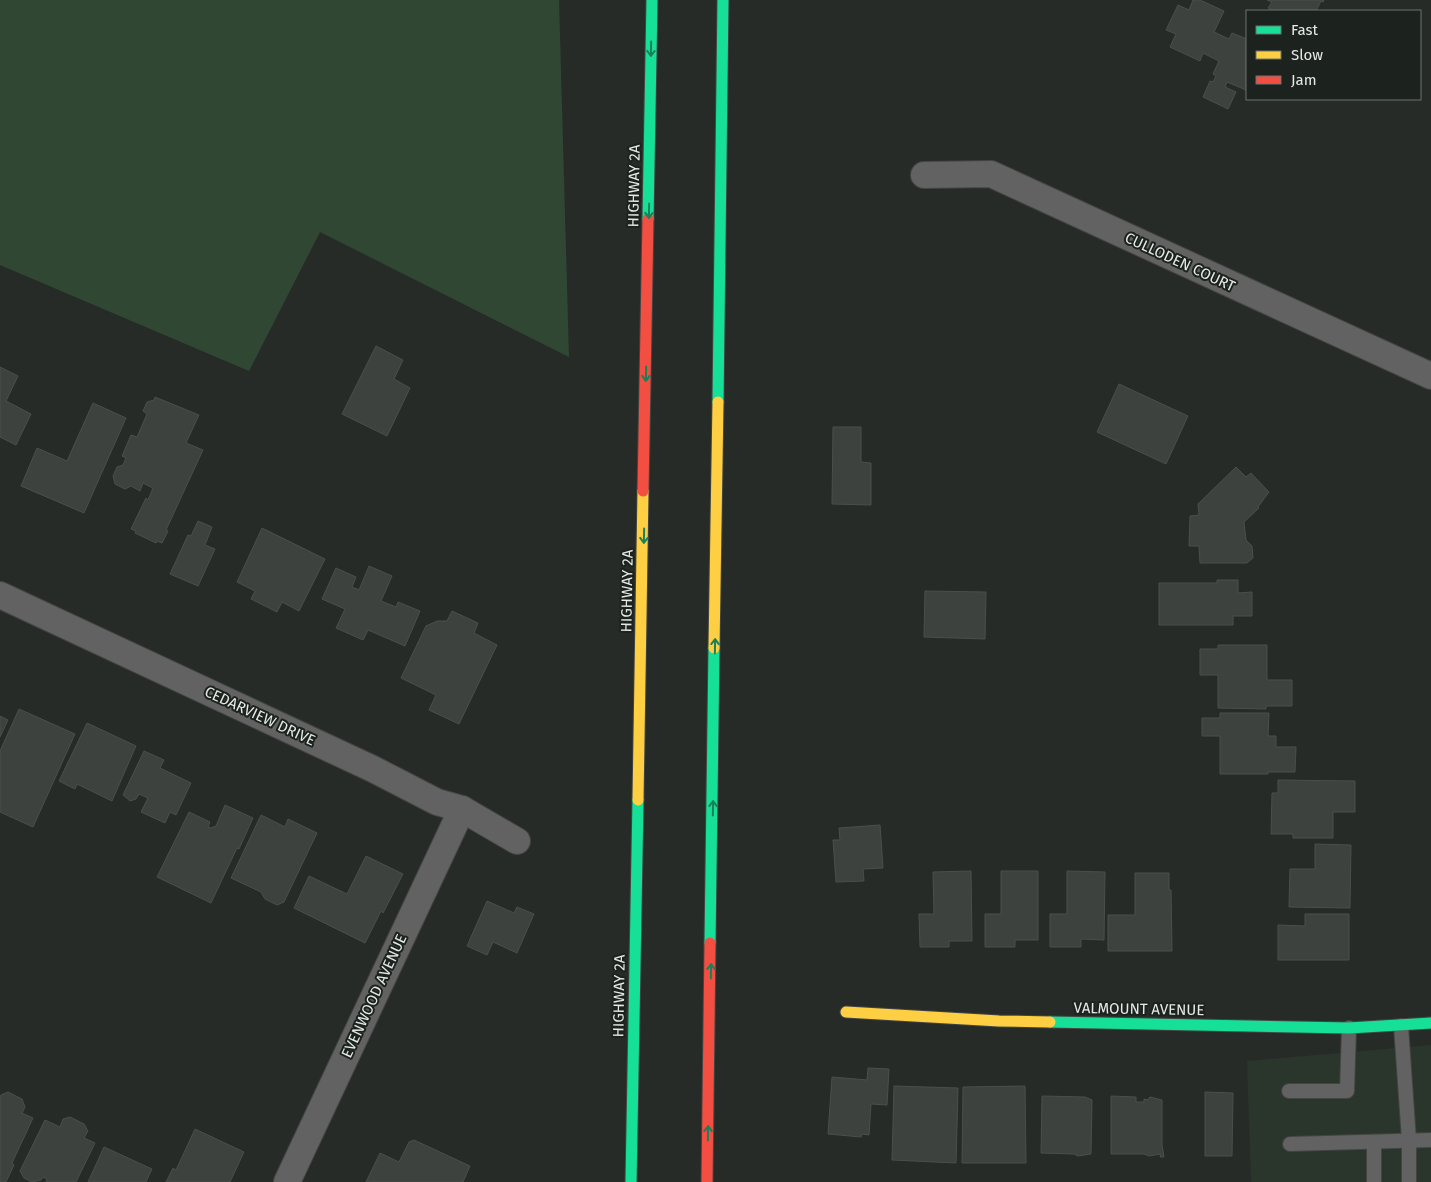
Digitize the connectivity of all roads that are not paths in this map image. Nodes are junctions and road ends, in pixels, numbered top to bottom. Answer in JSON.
{"nodes":[{"id":1,"x":652,"y":0,"type":"edge"},
{"id":2,"x":723,"y":0,"type":"edge"},
{"id":3,"x":924,"y":175,"type":"dead end"},
{"id":4,"x":1431,"y":376,"type":"edge"},
{"id":5,"x":0,"y":595,"type":"edge"},
{"id":6,"x":462,"y":809,"type":"junction"},
{"id":7,"x":517,"y":841,"type":"dead end"},
{"id":8,"x":846,"y":1012,"type":"dead end"},
{"id":9,"x":1431,"y":1023,"type":"edge"},
{"id":10,"x":1401,"y":1026,"type":"junction"},
{"id":11,"x":1349,"y":1028,"type":"junction"},
{"id":12,"x":1289,"y":1090,"type":"dead end"},
{"id":13,"x":1409,"y":1140,"type":"junction"},
{"id":14,"x":1431,"y":1140,"type":"edge"},
{"id":15,"x":1374,"y":1142,"type":"junction"},
{"id":16,"x":1290,"y":1144,"type":"dead end"},
{"id":17,"x":287,"y":1182,"type":"edge"},
{"id":18,"x":631,"y":1182,"type":"edge"},
{"id":19,"x":708,"y":1182,"type":"edge"},
{"id":20,"x":1374,"y":1182,"type":"edge"},
{"id":21,"x":1409,"y":1182,"type":"edge"}],
"edges":[{"from":1,"to":18,"type":"main road","name":"HIGHWAY 2A","one_way":true},
{"from":19,"to":2,"type":"main road","one_way":true},
{"from":3,"to":4,"type":"street","name":"CULLODEN COURT"},
{"from":5,"to":6,"type":"street","name":"CEDARVIEW DRIVE"},
{"from":6,"to":7,"type":"street","name":"CEDARVIEW DRIVE"},
{"from":6,"to":17,"type":"street","name":"EVENWOOD AVENUE"},
{"from":8,"to":11,"type":"main road","name":"VALMOUNT AVENUE"},
{"from":9,"to":10,"type":"main road","name":"VALMOUNT AVENUE"},
{"from":10,"to":11,"type":"main road","name":"VALMOUNT AVENUE"},
{"from":10,"to":13,"type":"lane"},
{"from":11,"to":12,"type":"lane"},
{"from":13,"to":14,"type":"lane"},
{"from":13,"to":15,"type":"lane"},
{"from":13,"to":21,"type":"lane"},
{"from":15,"to":16,"type":"lane"},
{"from":15,"to":20,"type":"lane"}]}
